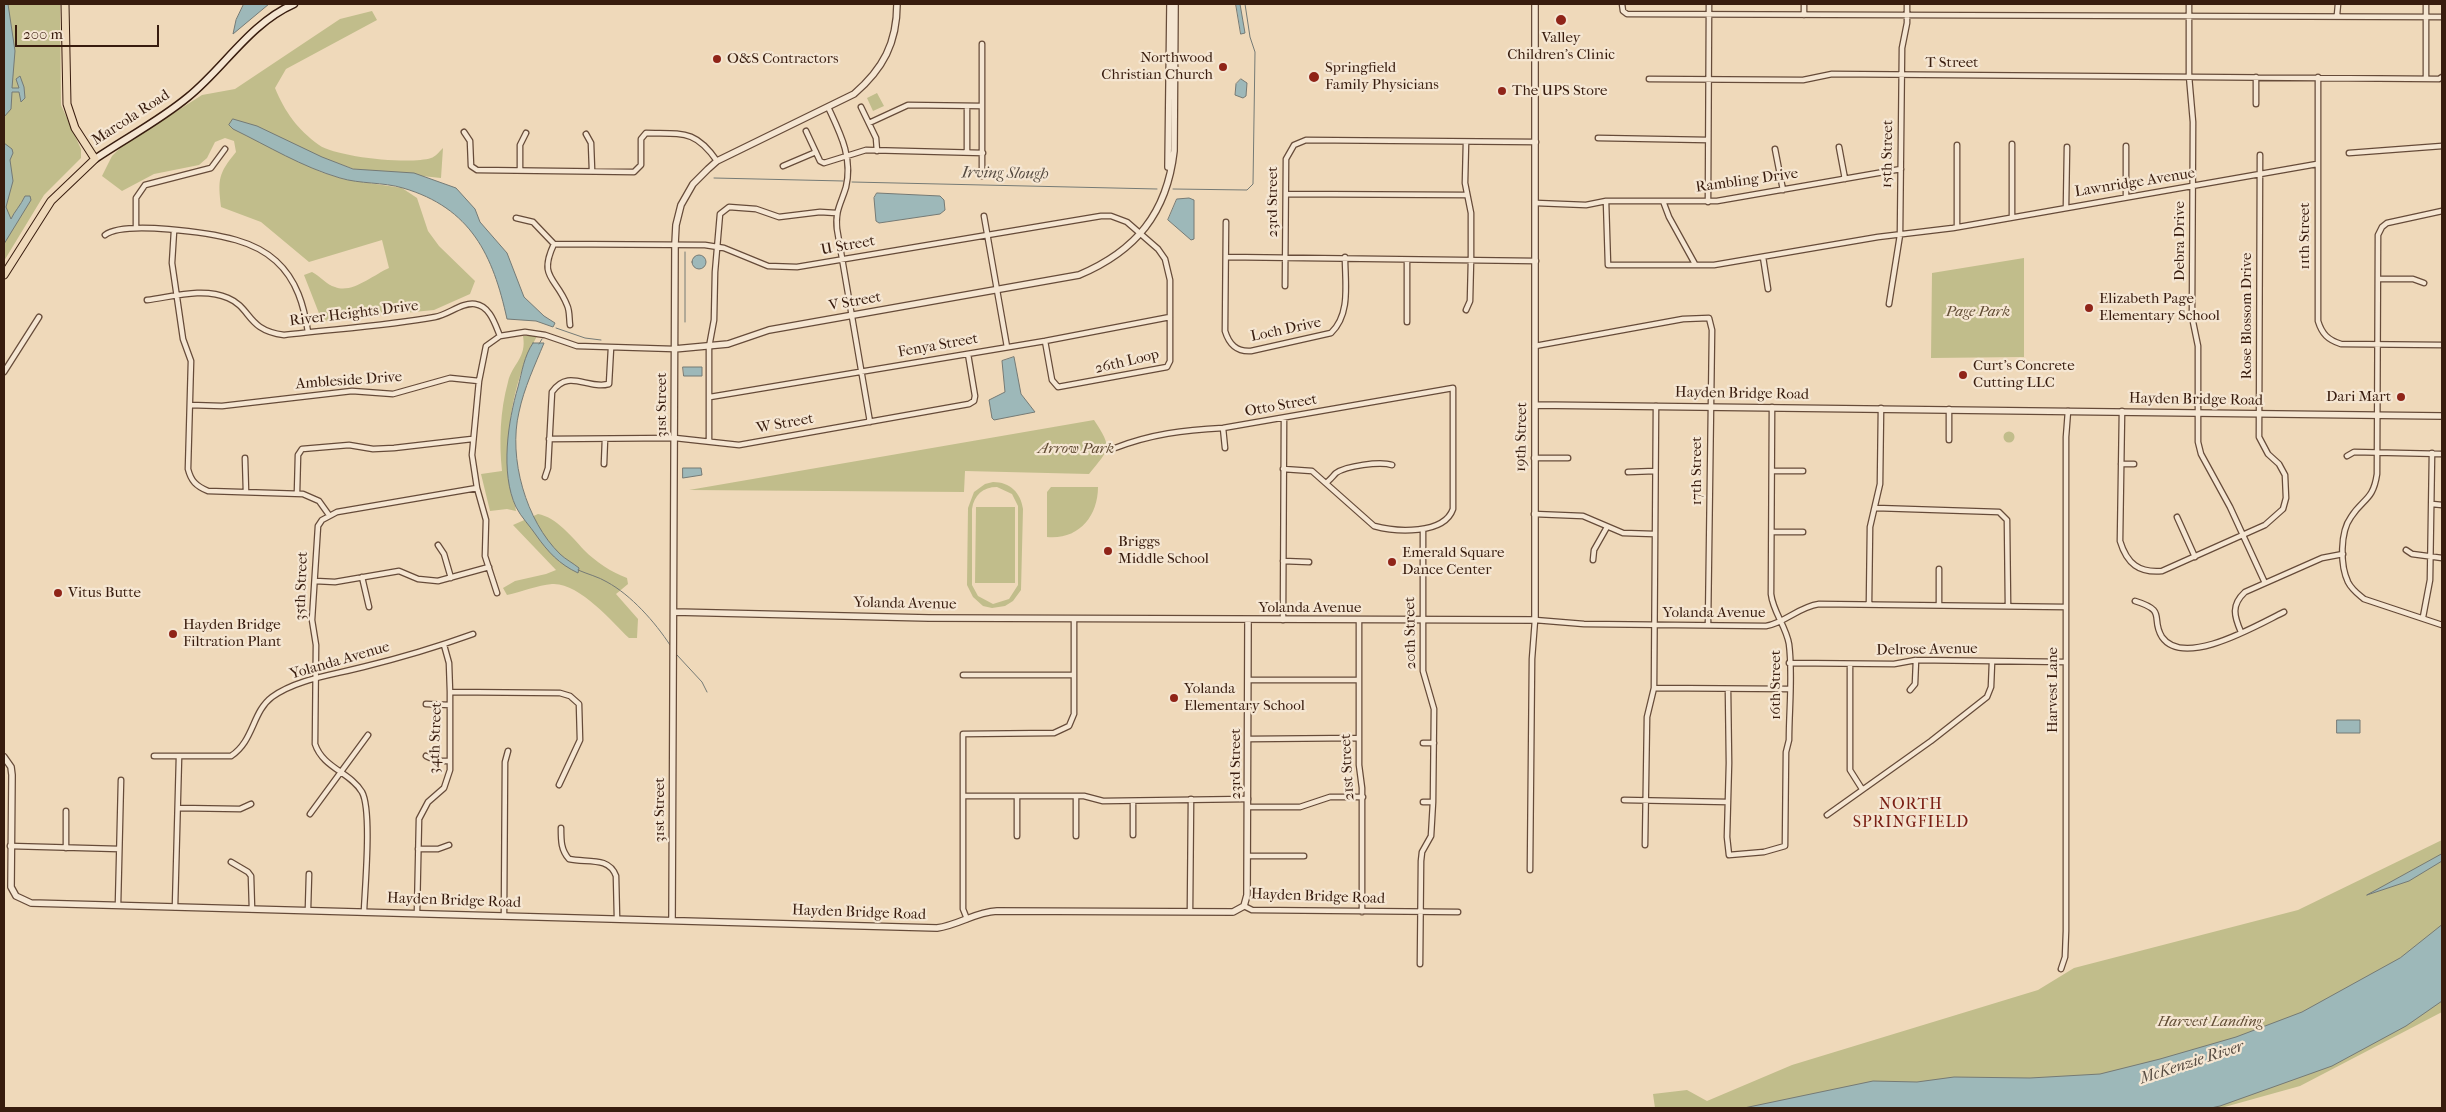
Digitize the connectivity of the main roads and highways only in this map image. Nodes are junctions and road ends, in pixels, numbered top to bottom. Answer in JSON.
{"nodes":[{"id":1,"x":65,"y":4,"type":"edge"},
{"id":2,"x":294,"y":4,"type":"edge"},
{"id":3,"x":95,"y":159,"type":"junction"},
{"id":4,"x":4,"y":275,"type":"edge"}],
"edges":[{"from":1,"to":3,"type":"main road"},
{"from":2,"to":3,"type":"main road","name":"Marcola Road"},
{"from":3,"to":4,"type":"main road","name":"Marcola Road"}]}
